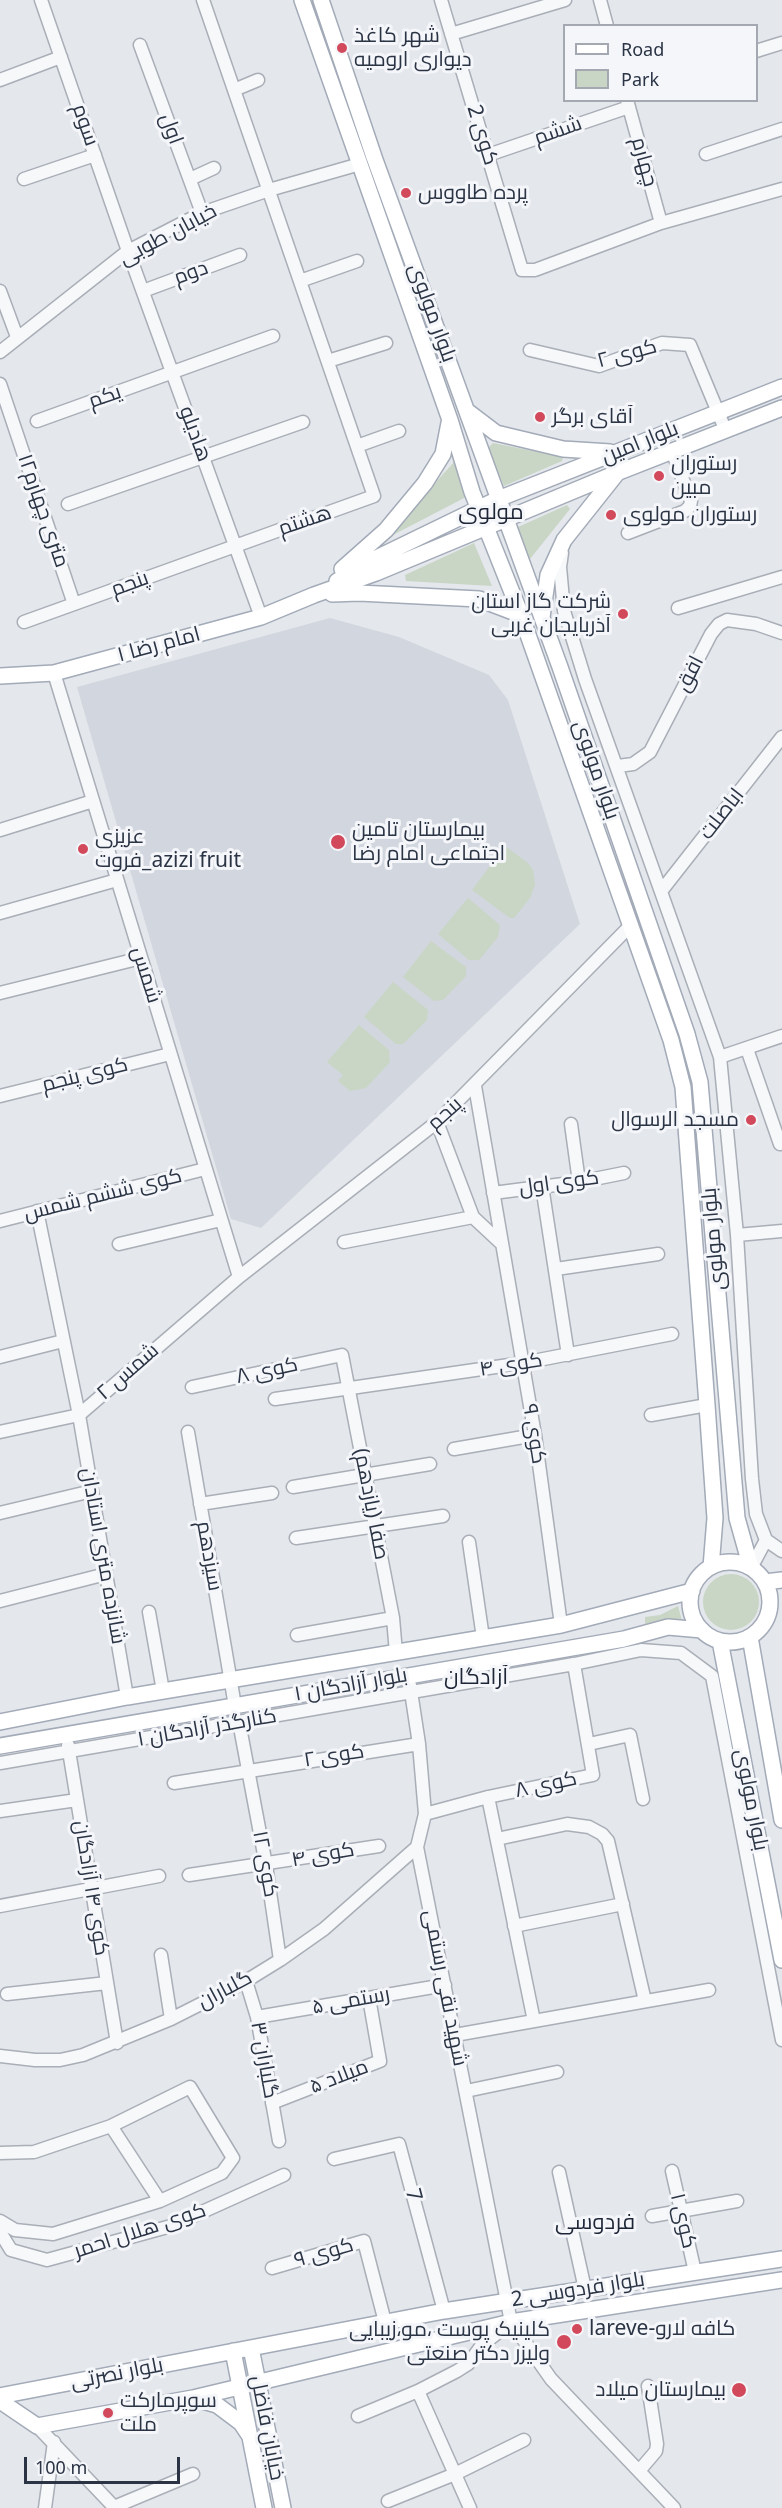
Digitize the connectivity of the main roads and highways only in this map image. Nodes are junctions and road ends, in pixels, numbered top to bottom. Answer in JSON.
{"nodes":[{"id":1,"x":302,"y":0,"type":"edge"},
{"id":2,"x":321,"y":0,"type":"edge"},
{"id":3,"x":782,"y":387,"type":"edge"},
{"id":4,"x":782,"y":408,"type":"edge"},
{"id":5,"x":467,"y":411,"type":"junction"},
{"id":6,"x":450,"y":420,"type":"junction"},
{"id":7,"x":616,"y":452,"type":"junction"},
{"id":8,"x":619,"y":472,"type":"junction"},
{"id":9,"x":498,"y":499,"type":"junction"},
{"id":10,"x":478,"y":508,"type":"junction"},
{"id":11,"x":505,"y":519,"type":"junction"},
{"id":12,"x":486,"y":528,"type":"junction"},
{"id":13,"x":314,"y":595,"type":"junction"},
{"id":14,"x":521,"y":615,"type":"junction"},
{"id":15,"x":542,"y":620,"type":"junction"},
{"id":16,"x":0,"y":676,"type":"edge"},
{"id":17,"x":687,"y":1034,"type":"junction"},
{"id":18,"x":671,"y":1040,"type":"junction"},
{"id":19,"x":735,"y":1496,"type":"junction"},
{"id":20,"x":713,"y":1498,"type":"junction"},
{"id":21,"x":711,"y":1567,"type":"junction"},
{"id":22,"x":751,"y":1568,"type":"junction"},
{"id":23,"x":782,"y":1580,"type":"edge"},
{"id":24,"x":765,"y":1582,"type":"junction"},
{"id":25,"x":692,"y":1592,"type":"junction"},
{"id":26,"x":775,"y":1611,"type":"edge"},
{"id":27,"x":620,"y":1612,"type":"junction"},
{"id":28,"x":702,"y":1630,"type":"junction"},
{"id":29,"x":750,"y":1637,"type":"junction"},
{"id":30,"x":624,"y":1639,"type":"junction"},
{"id":31,"x":720,"y":1641,"type":"junction"},
{"id":32,"x":0,"y":1722,"type":"edge"},
{"id":33,"x":0,"y":1746,"type":"edge"},
{"id":34,"x":782,"y":1820,"type":"edge"},
{"id":35,"x":782,"y":1960,"type":"edge"},
{"id":36,"x":782,"y":2259,"type":"edge"},
{"id":37,"x":782,"y":2280,"type":"edge"},
{"id":38,"x":251,"y":2348,"type":"junction"},
{"id":39,"x":233,"y":2351,"type":"junction"},
{"id":40,"x":259,"y":2383,"type":"junction"},
{"id":41,"x":242,"y":2387,"type":"junction"},
{"id":42,"x":0,"y":2396,"type":"edge"},
{"id":43,"x":193,"y":2398,"type":"junction"},
{"id":44,"x":0,"y":2401,"type":"edge"},
{"id":45,"x":250,"y":2436,"type":"junction"},
{"id":46,"x":264,"y":2508,"type":"edge"},
{"id":47,"x":283,"y":2508,"type":"edge"}],
"edges":[{"from":1,"to":6,"type":"main road","name":"بلوار مولوی"},
{"from":2,"to":5,"type":"main road","name":"بلوار مولوی"},
{"from":3,"to":7,"type":"main road","name":"بلوار امین"},
{"from":4,"to":8,"type":"main road","name":"بلوار امین"},
{"from":5,"to":7,"type":"main road"},
{"from":5,"to":9,"type":"main road","name":"بلوار مولوی"},
{"from":6,"to":10,"type":"main road","name":"بلوار مولوی"},
{"from":6,"to":13,"type":"main road"},
{"from":7,"to":9,"type":"main road","name":"بلوار امین"},
{"from":8,"to":11,"type":"main road","name":"بلوار امین"},
{"from":8,"to":15,"type":"main road"},
{"from":9,"to":10,"type":"main road","name":"امام رضا ۱"},
{"from":9,"to":11,"type":"main road","name":"بلوار مولوی"},
{"from":10,"to":12,"type":"main road","name":"بلوار مولوی"},
{"from":10,"to":13,"type":"main road","name":"امام رضا ۱"},
{"from":11,"to":12,"type":"main road","name":"امام رضا ۱"},
{"from":11,"to":15,"type":"main road","name":"بلوار مولوی"},
{"from":12,"to":13,"type":"main road","name":"امام رضا ۱"},
{"from":12,"to":14,"type":"main road","name":"بلوار مولوی"},
{"from":13,"to":14,"type":"main road"},
{"from":13,"to":16,"type":"main road","name":"امام رضا ۱"},
{"from":14,"to":18,"type":"main road","name":"بلوار مولوی"},
{"from":15,"to":17,"type":"main road","name":"بلوار مولوی"},
{"from":17,"to":18,"type":"main road"},
{"from":17,"to":19,"type":"main road","name":"بلوار مولوی"},
{"from":18,"to":20,"type":"main road","name":"بلوار مولوی"},
{"from":19,"to":20,"type":"main road"},
{"from":19,"to":22,"type":"main road","name":"بلوار مولوی"},
{"from":20,"to":21,"type":"main road","name":"بلوار مولوی"},
{"from":21,"to":22,"type":"main road"},
{"from":21,"to":25,"type":"main road"},
{"from":22,"to":24,"type":"main road"},
{"from":23,"to":24,"type":"main road"},
{"from":24,"to":26,"type":"main road"},
{"from":25,"to":27,"type":"main road","name":"بلوار آزادگان ۱"},
{"from":25,"to":28,"type":"main road"},
{"from":26,"to":29,"type":"main road"},
{"from":27,"to":30,"type":"main road"},
{"from":27,"to":32,"type":"main road","name":"بلوار آزادگان ۱"},
{"from":28,"to":30,"type":"main road","name":"بلوار آزادگان ۱"},
{"from":28,"to":31,"type":"main road"},
{"from":29,"to":31,"type":"main road"},
{"from":29,"to":34,"type":"main road","name":"بلوار مولوی"},
{"from":30,"to":33,"type":"main road","name":"بلوار آزادگان ۱"},
{"from":31,"to":35,"type":"main road","name":"بلوار مولوی"},
{"from":36,"to":38,"type":"main road","name":"بلوار فردوسی 2"},
{"from":37,"to":40,"type":"main road","name":"بلوار فردوسی 2"},
{"from":38,"to":39,"type":"main road","name":"بلوار فردوسی 2"},
{"from":38,"to":40,"type":"main road","name":"خیابان فاضل"},
{"from":39,"to":41,"type":"main road","name":"خیابان فاضل"},
{"from":39,"to":42,"type":"main road","name":"بلوار نصرتی"},
{"from":40,"to":41,"type":"main road","name":"بلوار فردوسی 2"},
{"from":40,"to":47,"type":"main road","name":"خیابان فاضل"},
{"from":41,"to":43,"type":"main road","name":"بلوار نصرتی"},
{"from":41,"to":45,"type":"main road","name":"خیابان فاضل"},
{"from":43,"to":44,"type":"main road","name":"بلوار نصرتی"},
{"from":43,"to":45,"type":"main road"},
{"from":45,"to":46,"type":"main road","name":"خیابان فاضل"}]}
